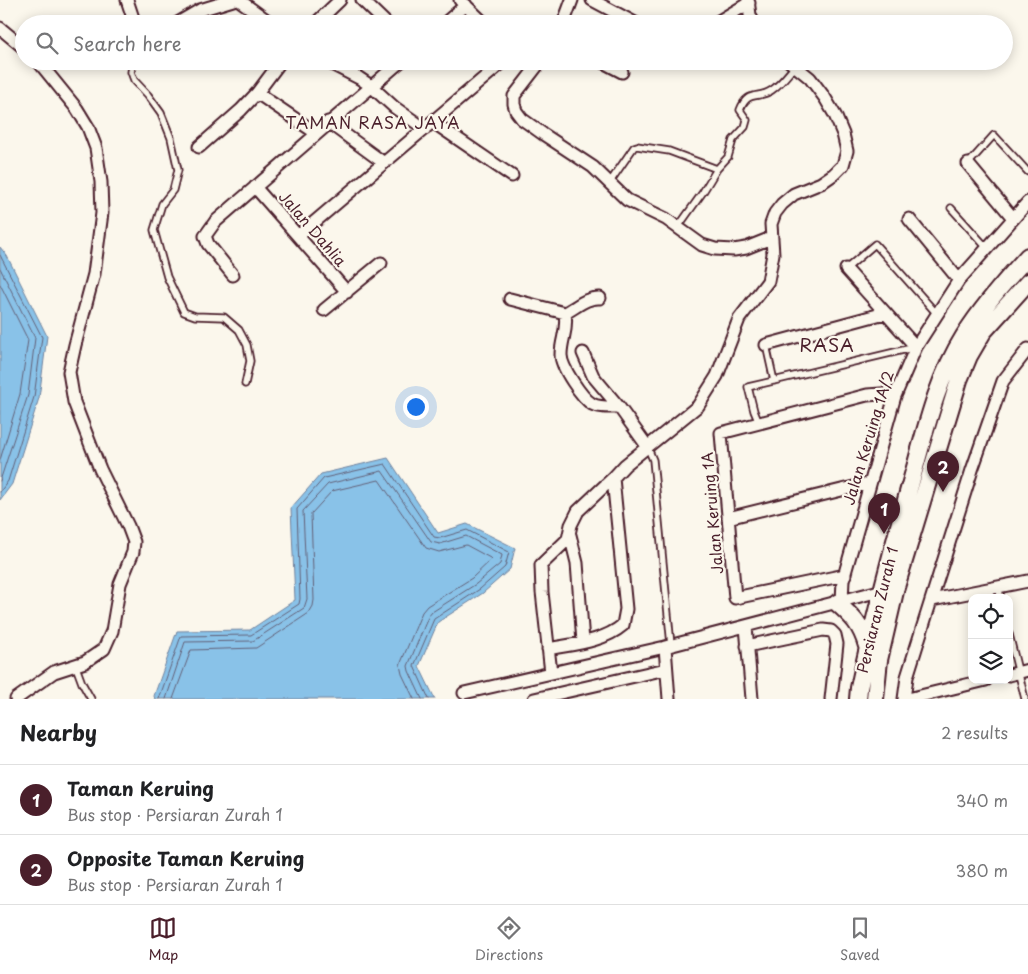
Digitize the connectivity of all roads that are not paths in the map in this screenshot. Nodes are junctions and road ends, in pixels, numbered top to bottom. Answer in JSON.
{"nodes":[{"id":1,"x":127,"y":0,"type":"edge"},
{"id":2,"x":233,"y":0,"type":"edge"},
{"id":3,"x":239,"y":0,"type":"edge"},
{"id":4,"x":340,"y":0,"type":"edge"},
{"id":5,"x":362,"y":0,"type":"edge"},
{"id":6,"x":572,"y":0,"type":"edge"},
{"id":7,"x":592,"y":0,"type":"edge"},
{"id":8,"x":749,"y":2,"type":"edge"},
{"id":9,"x":463,"y":3,"type":"edge"},
{"id":10,"x":132,"y":15,"type":"edge"},
{"id":11,"x":191,"y":15,"type":"edge"},
{"id":12,"x":260,"y":15,"type":"edge"},
{"id":13,"x":325,"y":15,"type":"edge"},
{"id":14,"x":378,"y":15,"type":"edge"},
{"id":15,"x":452,"y":15,"type":"edge"},
{"id":16,"x":476,"y":15,"type":"edge"},
{"id":17,"x":566,"y":15,"type":"edge"},
{"id":18,"x":620,"y":15,"type":"edge"},
{"id":19,"x":728,"y":15,"type":"edge"},
{"id":20,"x":750,"y":15,"type":"edge"},
{"id":21,"x":0,"y":28,"type":"edge"},
{"id":22,"x":15,"y":40,"type":"edge"},
{"id":23,"x":45,"y":70,"type":"edge"},
{"id":24,"x":131,"y":70,"type":"edge"},
{"id":25,"x":274,"y":70,"type":"edge"},
{"id":26,"x":343,"y":70,"type":"edge"},
{"id":27,"x":390,"y":70,"type":"edge"},
{"id":28,"x":494,"y":70,"type":"edge"},
{"id":29,"x":534,"y":70,"type":"edge"},
{"id":30,"x":618,"y":70,"type":"edge"},
{"id":31,"x":788,"y":70,"type":"edge"},
{"id":32,"x":800,"y":70,"type":"edge"},
{"id":33,"x":622,"y":72,"type":"dead end"},
{"id":34,"x":371,"y":86,"type":"junction"},
{"id":35,"x":257,"y":93,"type":"junction"},
{"id":36,"x":328,"y":122,"type":"junction"},
{"id":37,"x":429,"y":126,"type":"junction"},
{"id":38,"x":316,"y":133,"type":"junction"},
{"id":39,"x":199,"y":147,"type":"dead end"},
{"id":40,"x":384,"y":163,"type":"junction"},
{"id":41,"x":968,"y":164,"type":"joint"},
{"id":42,"x":717,"y":169,"type":"junction"},
{"id":43,"x":1028,"y":172,"type":"edge"},
{"id":44,"x":512,"y":176,"type":"dead end"},
{"id":45,"x":610,"y":182,"type":"junction"},
{"id":46,"x":255,"y":187,"type":"junction"},
{"id":47,"x":1028,"y":202,"type":"edge"},
{"id":48,"x":951,"y":208,"type":"dead end"},
{"id":49,"x":1014,"y":218,"type":"junction"},
{"id":50,"x":909,"y":219,"type":"dead end"},
{"id":51,"x":678,"y":227,"type":"junction"},
{"id":52,"x":298,"y":236,"type":"junction"},
{"id":53,"x":771,"y":238,"type":"junction"},
{"id":54,"x":987,"y":248,"type":"junction"},
{"id":55,"x":381,"y":264,"type":"dead end"},
{"id":56,"x":1025,"y":264,"type":"edge"},
{"id":57,"x":846,"y":269,"type":"joint"},
{"id":58,"x":233,"y":275,"type":"dead end"},
{"id":59,"x":959,"y":280,"type":"junction"},
{"id":60,"x":1028,"y":282,"type":"edge"},
{"id":61,"x":347,"y":292,"type":"junction"},
{"id":62,"x":600,"y":298,"type":"dead end"},
{"id":63,"x":510,"y":299,"type":"dead end"},
{"id":64,"x":1028,"y":301,"type":"edge"},
{"id":65,"x":324,"y":310,"type":"dead end"},
{"id":66,"x":565,"y":313,"type":"junction"},
{"id":67,"x":886,"y":313,"type":"junction"},
{"id":68,"x":999,"y":313,"type":"junction"},
{"id":69,"x":937,"y":314,"type":"junction"},
{"id":70,"x":766,"y":345,"type":"joint"},
{"id":71,"x":916,"y":347,"type":"junction"},
{"id":72,"x":1028,"y":349,"type":"edge"},
{"id":73,"x":583,"y":353,"type":"dead end"},
{"id":74,"x":774,"y":381,"type":"junction"},
{"id":75,"x":245,"y":384,"type":"dead end"},
{"id":76,"x":895,"y":396,"type":"junction"},
{"id":77,"x":619,"y":407,"type":"junction"},
{"id":78,"x":759,"y":423,"type":"junction"},
{"id":79,"x":647,"y":446,"type":"junction"},
{"id":80,"x":613,"y":478,"type":"junction"},
{"id":81,"x":870,"y":483,"type":"junction"},
{"id":82,"x":728,"y":518,"type":"junction"},
{"id":83,"x":570,"y":535,"type":"junction"},
{"id":84,"x":845,"y":575,"type":"junction"},
{"id":85,"x":1028,"y":581,"type":"edge"},
{"id":86,"x":888,"y":589,"type":"junction"},
{"id":87,"x":1000,"y":592,"type":"edge"},
{"id":88,"x":932,"y":600,"type":"junction"},
{"id":89,"x":839,"y":602,"type":"junction"},
{"id":90,"x":746,"y":626,"type":"junction"},
{"id":91,"x":1010,"y":639,"type":"edge"},
{"id":92,"x":584,"y":642,"type":"junction"},
{"id":93,"x":668,"y":646,"type":"junction"},
{"id":94,"x":747,"y":646,"type":"junction"},
{"id":95,"x":867,"y":646,"type":"junction"},
{"id":96,"x":548,"y":649,"type":"junction"},
{"id":97,"x":75,"y":664,"type":"junction"},
{"id":98,"x":666,"y":669,"type":"junction"},
{"id":99,"x":551,"y":673,"type":"junction"},
{"id":100,"x":1018,"y":673,"type":"edge"},
{"id":101,"x":970,"y":684,"type":"edge"},
{"id":102,"x":464,"y":693,"type":"dead end"},
{"id":103,"x":564,"y":696,"type":"edge"},
{"id":104,"x":16,"y":699,"type":"edge"},
{"id":105,"x":91,"y":699,"type":"edge"},
{"id":106,"x":534,"y":699,"type":"edge"},
{"id":107,"x":670,"y":699,"type":"edge"},
{"id":108,"x":752,"y":699,"type":"edge"},
{"id":109,"x":831,"y":699,"type":"edge"},
{"id":110,"x":858,"y":699,"type":"edge"},
{"id":111,"x":875,"y":699,"type":"edge"},
{"id":112,"x":904,"y":699,"type":"edge"},
{"id":113,"x":908,"y":699,"type":"edge"},
{"id":114,"x":1025,"y":699,"type":"edge"}],
"edges":[{"from":1,"to":10,"type":"street"},
{"from":2,"to":11,"type":"street"},
{"from":3,"to":12,"type":"street"},
{"from":4,"to":13,"type":"street"},
{"from":5,"to":14,"type":"street"},
{"from":6,"to":17,"type":"street"},
{"from":7,"to":18,"type":"street"},
{"from":8,"to":19,"type":"street"},
{"from":8,"to":20,"type":"street"},
{"from":9,"to":15,"type":"street"},
{"from":9,"to":16,"type":"street"},
{"from":21,"to":22,"type":"street"},
{"from":23,"to":97,"type":"street"},
{"from":24,"to":75,"type":"lane"},
{"from":25,"to":35,"type":"street"},
{"from":26,"to":34,"type":"street"},
{"from":27,"to":34,"type":"street"},
{"from":28,"to":37,"type":"street"},
{"from":29,"to":45,"type":"street"},
{"from":30,"to":33,"type":"street"},
{"from":31,"to":42,"type":"lane"},
{"from":32,"to":53,"type":"street"},
{"from":34,"to":36,"type":"street"},
{"from":34,"to":37,"type":"street"},
{"from":35,"to":38,"type":"street"},
{"from":35,"to":39,"type":"street"},
{"from":36,"to":38,"type":"street"},
{"from":36,"to":40,"type":"street"},
{"from":37,"to":40,"type":"street"},
{"from":37,"to":44,"type":"street"},
{"from":38,"to":46,"type":"street"},
{"from":40,"to":52,"type":"street"},
{"from":41,"to":43,"type":"lane"},
{"from":41,"to":49,"type":"street"},
{"from":42,"to":45,"type":"lane"},
{"from":42,"to":51,"type":"lane"},
{"from":45,"to":51,"type":"street"},
{"from":46,"to":52,"type":"street","name":"Jalan Dahlia"},
{"from":46,"to":58,"type":"street"},
{"from":47,"to":49,"type":"street","name":"Jalan Keruing 1A/2"},
{"from":48,"to":54,"type":"lane"},
{"from":49,"to":54,"type":"street","name":"Jalan Keruing 1A/2"},
{"from":50,"to":59,"type":"street"},
{"from":51,"to":53,"type":"street"},
{"from":52,"to":61,"type":"street","name":"Jalan Dahlia"},
{"from":53,"to":79,"type":"street"},
{"from":54,"to":59,"type":"street","name":"Jalan Keruing 1A/2"},
{"from":55,"to":61,"type":"street"},
{"from":56,"to":86,"type":"main road","name":"Persiaran Zurah 1"},
{"from":57,"to":67,"type":"street"},
{"from":57,"to":69,"type":"lane"},
{"from":59,"to":69,"type":"street","name":"Jalan Keruing 1A/2"},
{"from":60,"to":68,"type":"main road","name":"Persiaran Zurah 1"},
{"from":61,"to":65,"type":"street"},
{"from":62,"to":66,"type":"street"},
{"from":63,"to":66,"type":"street"},
{"from":64,"to":68,"type":"main road"},
{"from":66,"to":77,"type":"street"},
{"from":67,"to":70,"type":"street"},
{"from":67,"to":71,"type":"street"},
{"from":68,"to":86,"type":"main road","name":"Persiaran Zurah 1"},
{"from":69,"to":71,"type":"street","name":"Jalan Keruing 1A/2"},
{"from":70,"to":74,"type":"lane"},
{"from":71,"to":74,"type":"lane"},
{"from":71,"to":76,"type":"street","name":"Jalan Keruing 1A/2"},
{"from":72,"to":88,"type":"street"},
{"from":73,"to":77,"type":"street"},
{"from":74,"to":78,"type":"lane"},
{"from":76,"to":78,"type":"street","name":"Jalan Keruing 1A"},
{"from":76,"to":81,"type":"street","name":"Jalan Keruing 1A/2"},
{"from":77,"to":79,"type":"street"},
{"from":78,"to":82,"type":"street","name":"Jalan Keruing 1A"},
{"from":79,"to":80,"type":"street"},
{"from":79,"to":93,"type":"lane"},
{"from":80,"to":83,"type":"street"},
{"from":80,"to":92,"type":"street"},
{"from":81,"to":82,"type":"street"},
{"from":81,"to":84,"type":"street","name":"Jalan Keruing 1A/2"},
{"from":82,"to":84,"type":"street","name":"Jalan Keruing 1A"},
{"from":83,"to":92,"type":"street"},
{"from":83,"to":96,"type":"street"},
{"from":84,"to":89,"type":"street","name":"Jalan Keruing 1A/2"},
{"from":85,"to":87,"type":"street"},
{"from":86,"to":89,"type":"street"},
{"from":86,"to":95,"type":"main road","name":"Persiaran Zurah 1"},
{"from":86,"to":111,"type":"main road","name":"Persiaran Zurah 1"},
{"from":87,"to":88,"type":"street"},
{"from":88,"to":112,"type":"street"},
{"from":89,"to":90,"type":"street"},
{"from":89,"to":95,"type":"main road"},
{"from":90,"to":93,"type":"street"},
{"from":90,"to":94,"type":"street"},
{"from":91,"to":100,"type":"lane"},
{"from":92,"to":96,"type":"street"},
{"from":93,"to":98,"type":"street"},
{"from":93,"to":99,"type":"street"},
{"from":94,"to":108,"type":"street"},
{"from":94,"to":109,"type":"street"},
{"from":95,"to":110,"type":"main road","name":"Persiaran Zurah 1"},
{"from":96,"to":99,"type":"street"},
{"from":97,"to":104,"type":"street"},
{"from":97,"to":105,"type":"lane"},
{"from":98,"to":103,"type":"street"},
{"from":98,"to":107,"type":"street"},
{"from":99,"to":102,"type":"street"},
{"from":100,"to":114,"type":"lane"},
{"from":101,"to":113,"type":"street"},
{"from":103,"to":106,"type":"street"}]}
